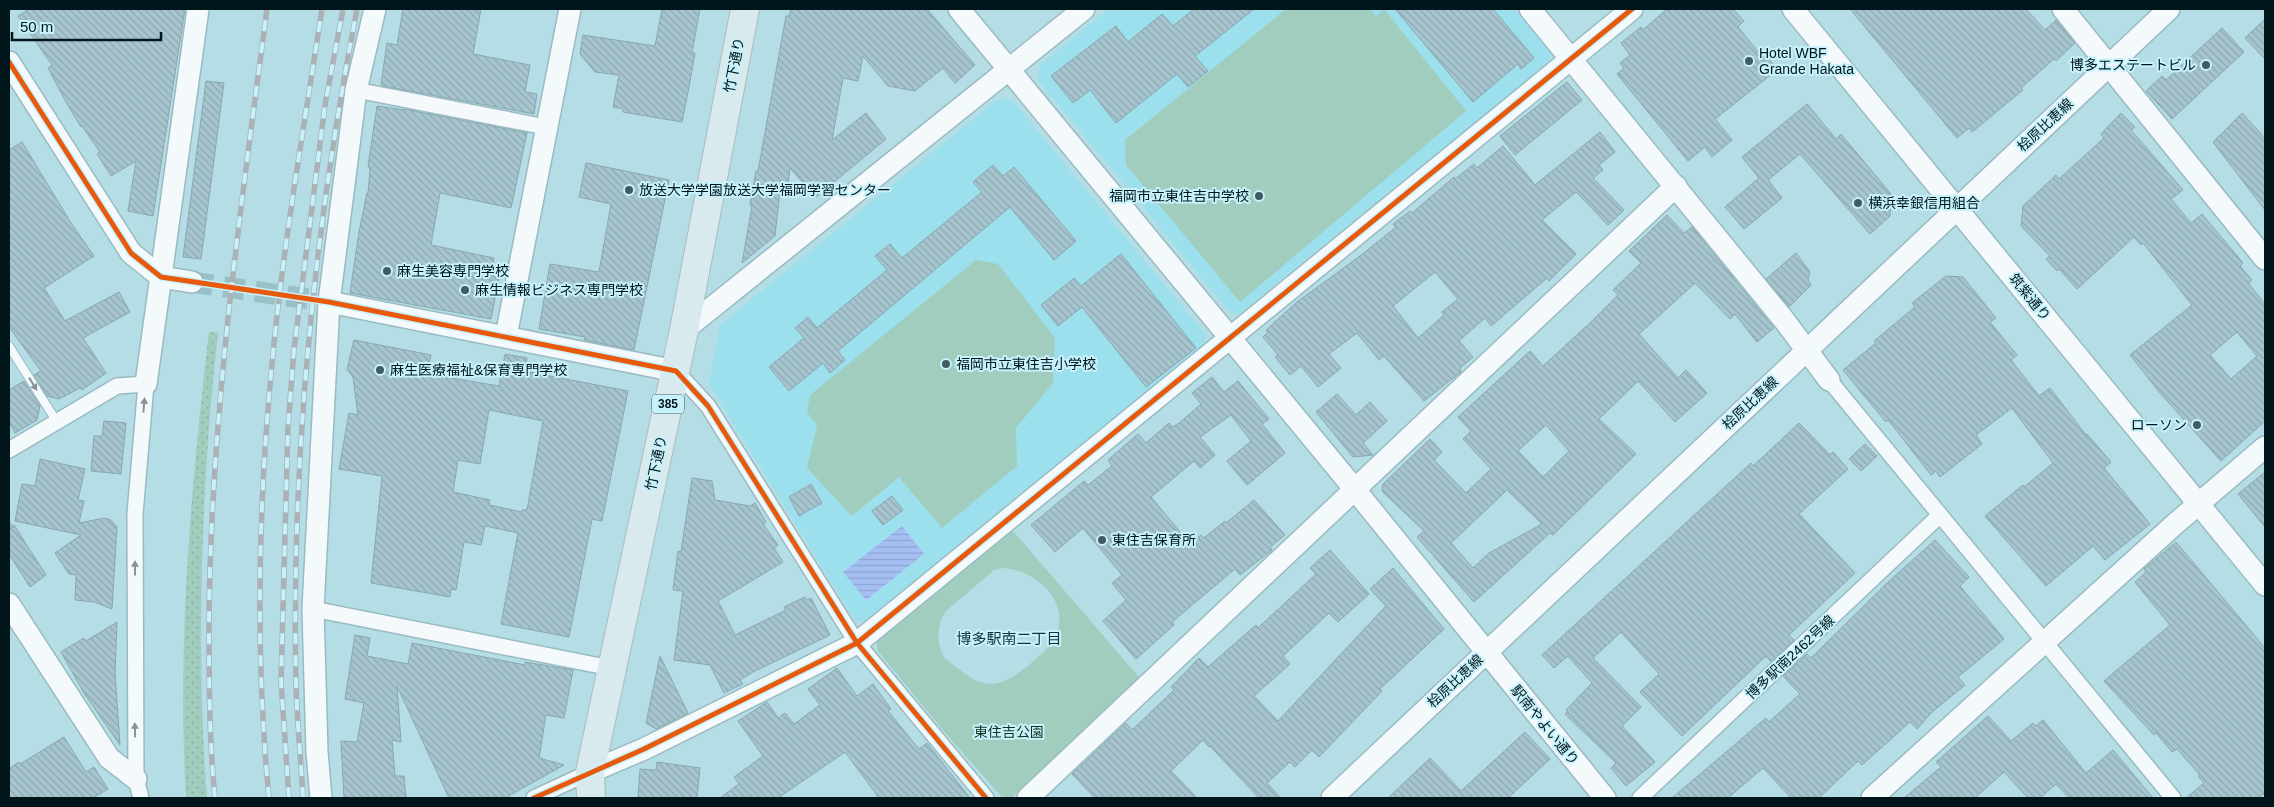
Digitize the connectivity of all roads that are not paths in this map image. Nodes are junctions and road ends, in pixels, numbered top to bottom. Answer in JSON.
{"nodes":[{"id":1,"x":198,"y":9,"type":"edge"},
{"id":2,"x":375,"y":9,"type":"edge"},
{"id":3,"x":570,"y":9,"type":"edge"},
{"id":4,"x":744,"y":9,"type":"edge"},
{"id":5,"x":958,"y":9,"type":"edge"},
{"id":6,"x":1084,"y":9,"type":"edge"},
{"id":7,"x":1530,"y":9,"type":"edge"},
{"id":8,"x":1632,"y":9,"type":"edge"},
{"id":9,"x":1793,"y":9,"type":"edge"},
{"id":10,"x":2063,"y":9,"type":"edge"},
{"id":11,"x":2169,"y":9,"type":"edge"},
{"id":12,"x":1571,"y":60,"type":"junction"},
{"id":13,"x":9,"y":62,"type":"edge"},
{"id":14,"x":2109,"y":66,"type":"junction"},
{"id":15,"x":1008,"y":70,"type":"junction"},
{"id":16,"x":356,"y":90,"type":"junction"},
{"id":17,"x":546,"y":127,"type":"junction"},
{"id":18,"x":1676,"y":186,"type":"junction"},
{"id":19,"x":1957,"y":208,"type":"junction"},
{"id":20,"x":2262,"y":249,"type":"edge"},
{"id":21,"x":161,"y":277,"type":"junction"},
{"id":22,"x":192,"y":282,"type":"tunnel mouth"},
{"id":23,"x":329,"y":302,"type":"junction"},
{"id":24,"x":684,"y":330,"type":"junction"},
{"id":25,"x":506,"y":336,"type":"junction"},
{"id":26,"x":1230,"y":338,"type":"junction"},
{"id":27,"x":9,"y":346,"type":"edge"},
{"id":28,"x":1807,"y":350,"type":"junction"},
{"id":29,"x":676,"y":371,"type":"junction"},
{"id":30,"x":1829,"y":380,"type":"joint"},
{"id":31,"x":146,"y":384,"type":"junction"},
{"id":32,"x":57,"y":422,"type":"junction"},
{"id":33,"x":2265,"y":447,"type":"edge"},
{"id":34,"x":9,"y":450,"type":"edge"},
{"id":35,"x":1354,"y":490,"type":"junction"},
{"id":36,"x":2198,"y":504,"type":"junction"},
{"id":37,"x":1940,"y":516,"type":"junction"},
{"id":38,"x":2265,"y":585,"type":"edge"},
{"id":39,"x":9,"y":604,"type":"edge"},
{"id":40,"x":313,"y":609,"type":"junction"},
{"id":41,"x":2045,"y":642,"type":"junction"},
{"id":42,"x":857,"y":643,"type":"junction"},
{"id":43,"x":1486,"y":652,"type":"junction"},
{"id":44,"x":611,"y":668,"type":"junction"},
{"id":45,"x":591,"y":785,"type":"edge"},
{"id":46,"x":138,"y":789,"type":"edge"},
{"id":47,"x":321,"y":798,"type":"edge"},
{"id":48,"x":534,"y":798,"type":"edge"},
{"id":49,"x":986,"y":798,"type":"edge"},
{"id":50,"x":1028,"y":798,"type":"edge"},
{"id":51,"x":1332,"y":798,"type":"edge"},
{"id":52,"x":1605,"y":798,"type":"edge"},
{"id":53,"x":1640,"y":798,"type":"edge"},
{"id":54,"x":1872,"y":798,"type":"edge"},
{"id":55,"x":2173,"y":798,"type":"edge"}],
"edges":[{"from":1,"to":21,"type":"street"},
{"from":2,"to":16,"type":"street"},
{"from":3,"to":17,"type":"street"},
{"from":4,"to":24,"type":"highway","name":"竹下通り","number":"385"},
{"from":5,"to":15,"type":"street","name":"駅南やよい通り"},
{"from":6,"to":15,"type":"street"},
{"from":7,"to":12,"type":"street"},
{"from":8,"to":12,"type":"street"},
{"from":9,"to":19,"type":"street","name":"筑紫通り"},
{"from":10,"to":14,"type":"street"},
{"from":11,"to":14,"type":"street","name":"桧原比恵線"},
{"from":12,"to":18,"type":"street"},
{"from":12,"to":26,"type":"street"},
{"from":13,"to":21,"type":"street"},
{"from":14,"to":19,"type":"street","name":"桧原比恵線"},
{"from":14,"to":20,"type":"street"},
{"from":15,"to":24,"type":"street"},
{"from":15,"to":26,"type":"street","name":"駅南やよい通り"},
{"from":16,"to":17,"type":"street"},
{"from":16,"to":23,"type":"street"},
{"from":17,"to":25,"type":"street"},
{"from":18,"to":28,"type":"street"},
{"from":18,"to":35,"type":"street"},
{"from":19,"to":28,"type":"street","name":"桧原比恵線"},
{"from":19,"to":36,"type":"street","name":"筑紫通り"},
{"from":21,"to":22,"type":"street"},
{"from":21,"to":31,"type":"street"},
{"from":23,"to":25,"type":"street"},
{"from":23,"to":40,"type":"street"},
{"from":24,"to":29,"type":"highway","name":"竹下通り","number":"385"},
{"from":25,"to":29,"type":"street"},
{"from":26,"to":35,"type":"street","name":"駅南やよい通り"},
{"from":26,"to":42,"type":"street"},
{"from":27,"to":32,"type":"lane","one_way":true},
{"from":28,"to":30,"type":"street"},
{"from":28,"to":43,"type":"street","name":"桧原比恵線"},
{"from":29,"to":42,"type":"street"},
{"from":29,"to":44,"type":"highway","name":"竹下通り","number":"385"},
{"from":30,"to":37,"type":"street"},
{"from":31,"to":32,"type":"street"},
{"from":46,"to":31,"type":"street","one_way":true},
{"from":32,"to":34,"type":"street"},
{"from":33,"to":36,"type":"street"},
{"from":35,"to":43,"type":"street","name":"駅南やよい通り"},
{"from":35,"to":50,"type":"street"},
{"from":36,"to":38,"type":"street","name":"筑紫通り"},
{"from":36,"to":41,"type":"street"},
{"from":37,"to":41,"type":"street"},
{"from":37,"to":53,"type":"street","name":"博多駅南2462号線"},
{"from":39,"to":46,"type":"street"},
{"from":40,"to":44,"type":"street"},
{"from":40,"to":47,"type":"street"},
{"from":41,"to":54,"type":"street"},
{"from":41,"to":55,"type":"street"},
{"from":42,"to":45,"type":"street"},
{"from":42,"to":49,"type":"street"},
{"from":43,"to":51,"type":"street","name":"桧原比恵線"},
{"from":43,"to":52,"type":"street","name":"駅南やよい通り"},
{"from":44,"to":45,"type":"highway","name":"竹下通り","number":"385"},
{"from":45,"to":48,"type":"street"}]}
